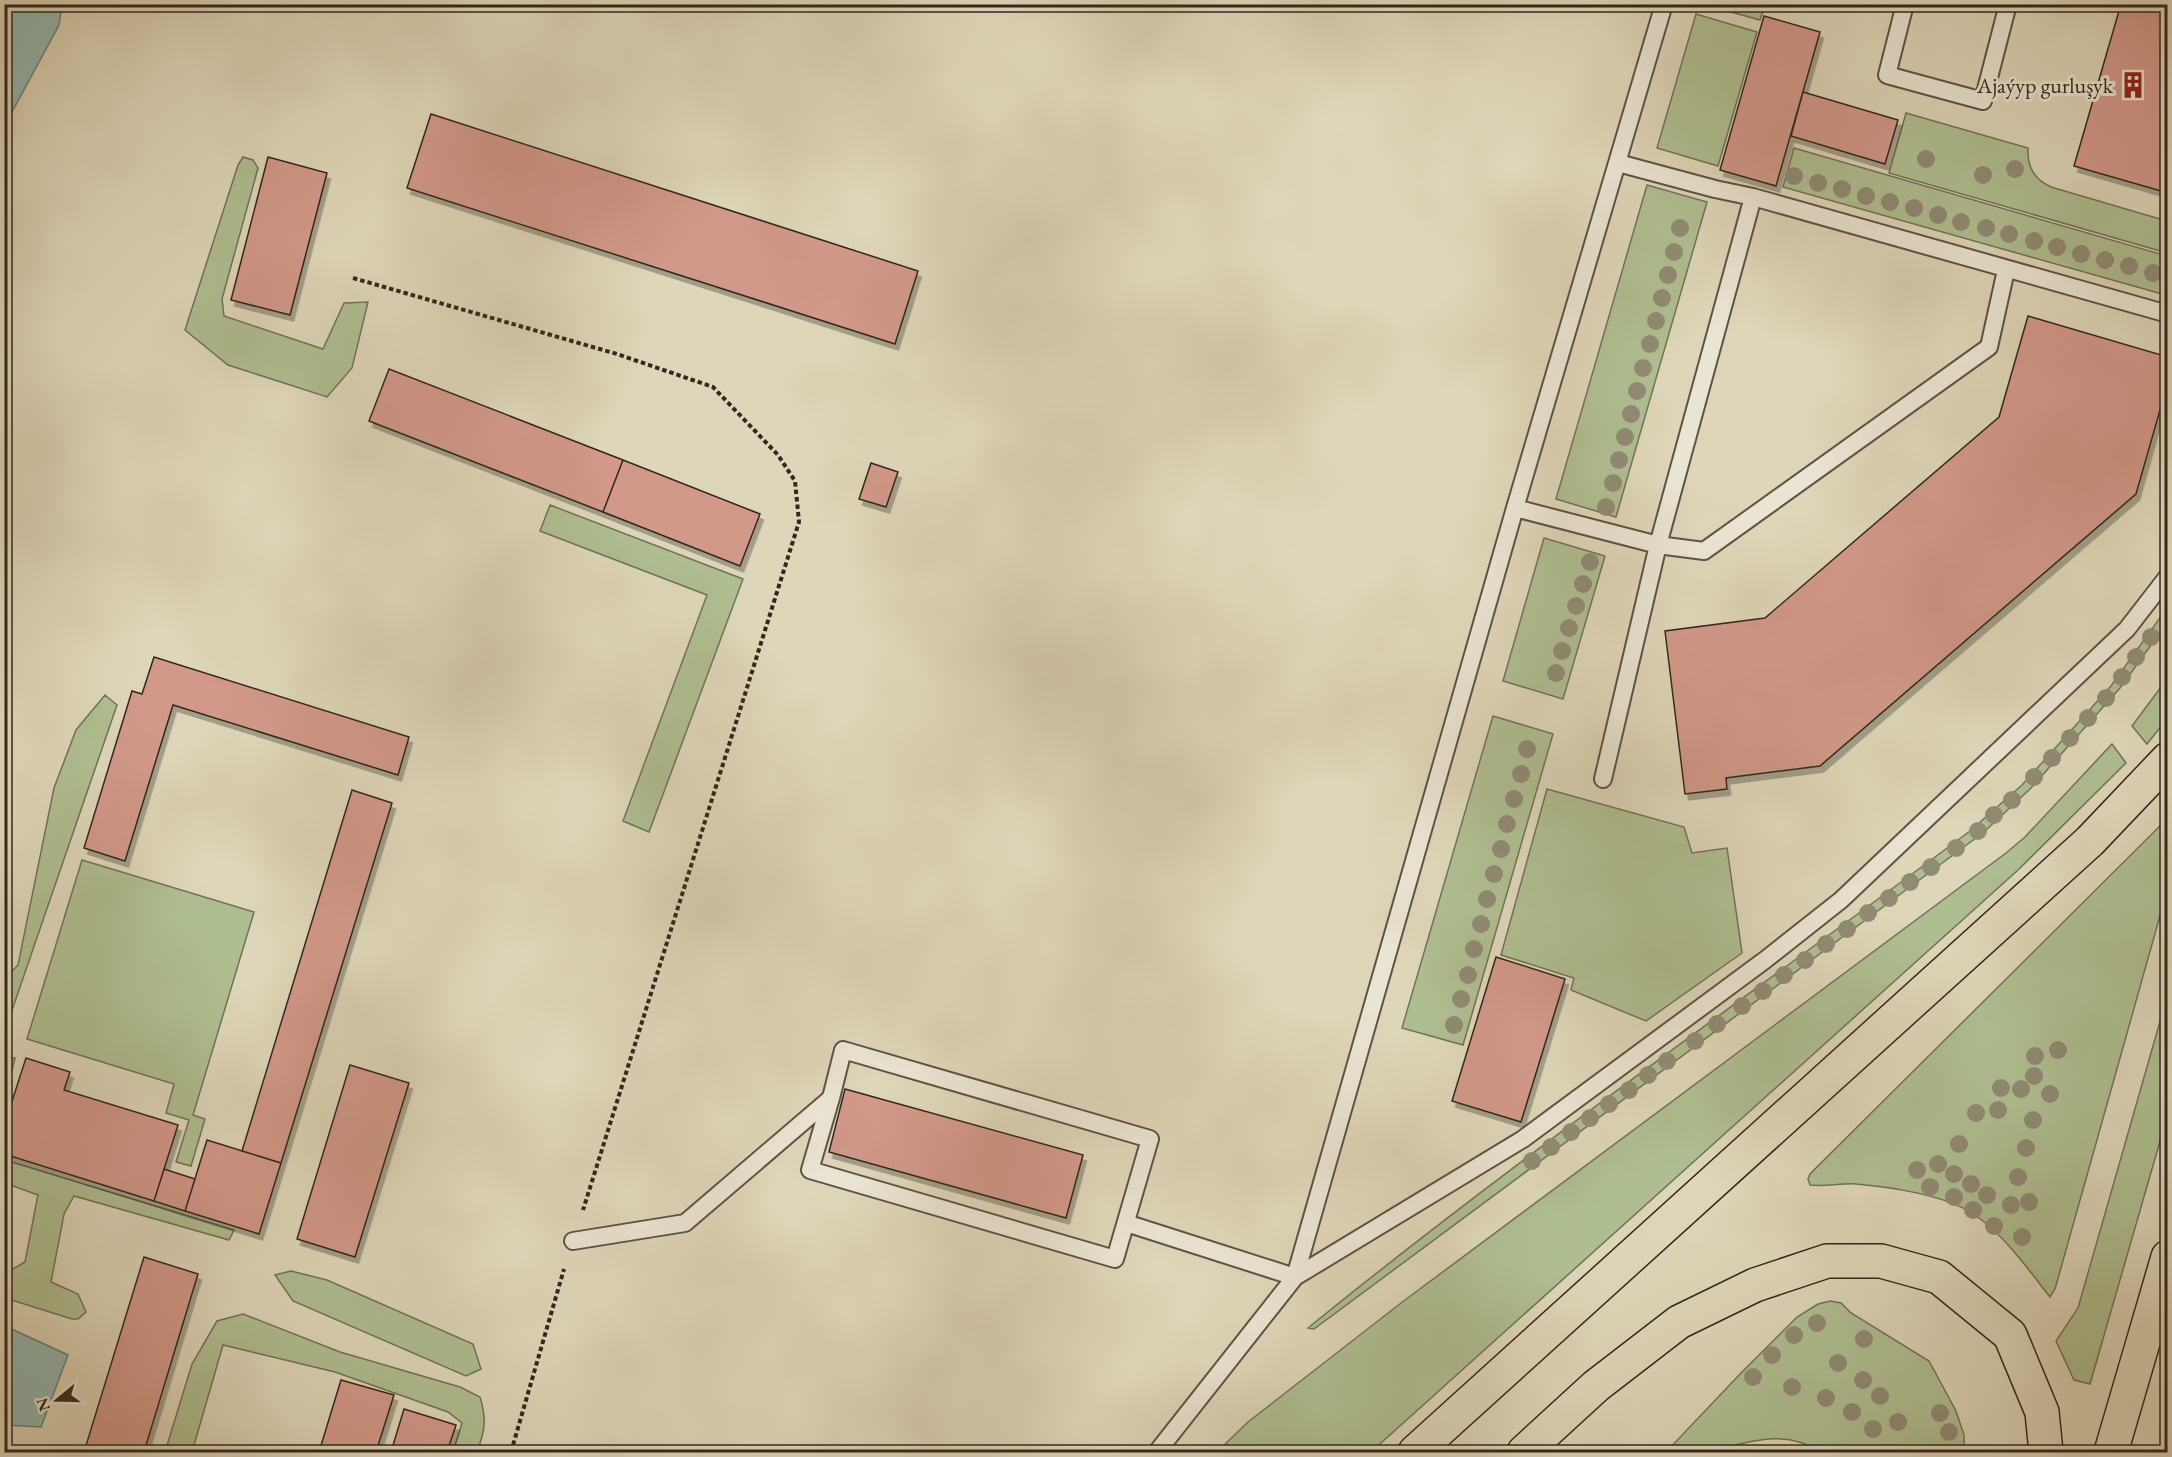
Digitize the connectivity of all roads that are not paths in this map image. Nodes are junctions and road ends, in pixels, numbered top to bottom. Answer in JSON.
{"nodes":[{"id":1,"x":1664,"y":4,"type":"edge"},
{"id":2,"x":1905,"y":4,"type":"edge"},
{"id":3,"x":2008,"y":4,"type":"edge"},
{"id":4,"x":1618,"y":163,"type":"junction"},
{"id":5,"x":1753,"y":197,"type":"junction"},
{"id":6,"x":2006,"y":270,"type":"junction"},
{"id":7,"x":2168,"y":314,"type":"edge"},
{"id":8,"x":1515,"y":508,"type":"junction"},
{"id":9,"x":1658,"y":545,"type":"junction"},
{"id":10,"x":2168,"y":576,"type":"edge"},
{"id":11,"x":2168,"y":759,"type":"edge"},
{"id":12,"x":1603,"y":779,"type":"dead end"},
{"id":13,"x":831,"y":1098,"type":"junction"},
{"id":14,"x":1126,"y":1223,"type":"junction"},
{"id":15,"x":573,"y":1241,"type":"road end"},
{"id":16,"x":2168,"y":1257,"type":"edge"},
{"id":17,"x":1295,"y":1277,"type":"junction"},
{"id":18,"x":1157,"y":1452,"type":"edge"},
{"id":19,"x":1415,"y":1452,"type":"edge"},
{"id":20,"x":1524,"y":1452,"type":"edge"},
{"id":21,"x":2046,"y":1452,"type":"edge"},
{"id":22,"x":2111,"y":1452,"type":"edge"}],
"edges":[{"from":1,"to":4,"type":"lane"},
{"from":2,"to":3,"type":"lane"},
{"from":4,"to":5,"type":"lane"},
{"from":4,"to":8,"type":"lane"},
{"from":5,"to":6,"type":"lane"},
{"from":5,"to":9,"type":"lane"},
{"from":6,"to":7,"type":"lane"},
{"from":6,"to":9,"type":"lane"},
{"from":8,"to":9,"type":"lane"},
{"from":8,"to":17,"type":"lane"},
{"from":9,"to":12,"type":"lane"},
{"from":10,"to":17,"type":"lane"},
{"from":11,"to":19,"type":"highway"},
{"from":13,"to":14,"type":"lane"},
{"from":13,"to":14,"type":"lane"},
{"from":13,"to":15,"type":"lane"},
{"from":14,"to":17,"type":"lane"},
{"from":16,"to":22,"type":"highway"},
{"from":17,"to":18,"type":"lane"},
{"from":20,"to":21,"type":"highway"}]}
